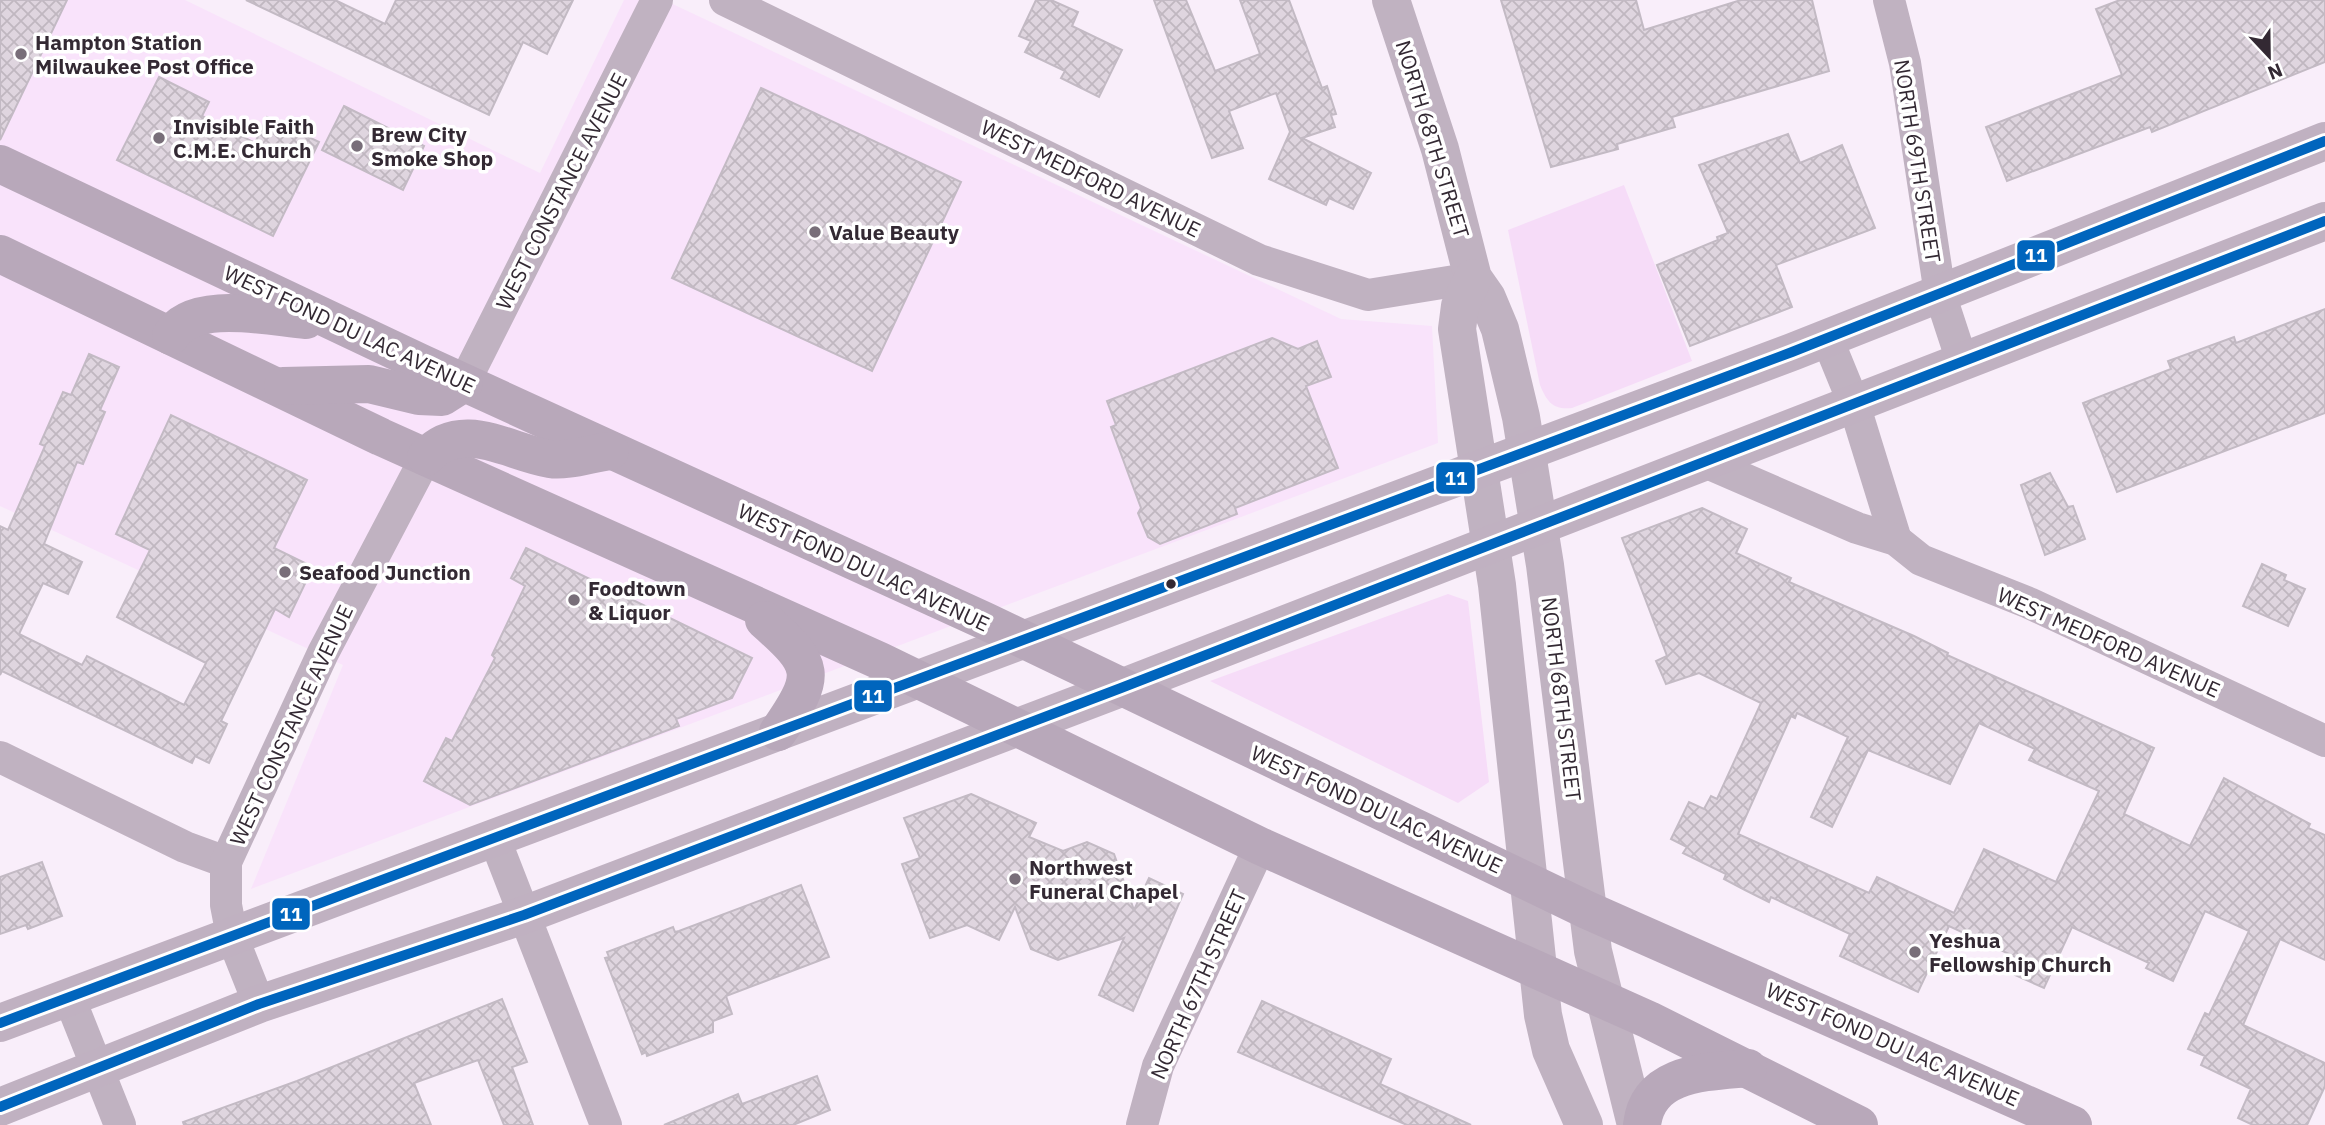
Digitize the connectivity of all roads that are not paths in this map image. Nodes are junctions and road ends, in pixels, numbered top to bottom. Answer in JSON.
{"nodes":[{"id":1,"x":657,"y":0,"type":"edge"},
{"id":2,"x":725,"y":0,"type":"edge"},
{"id":3,"x":1391,"y":0,"type":"edge"},
{"id":4,"x":1889,"y":0,"type":"edge"},
{"id":5,"x":2325,"y":141,"type":"edge"},
{"id":6,"x":0,"y":164,"type":"edge"},
{"id":7,"x":2325,"y":221,"type":"edge"},
{"id":8,"x":0,"y":254,"type":"edge"},
{"id":9,"x":1473,"y":278,"type":"junction"},
{"id":10,"x":1940,"y":294,"type":"junction"},
{"id":11,"x":333,"y":322,"type":"junction"},
{"id":12,"x":171,"y":336,"type":"junction"},
{"id":13,"x":1827,"y":338,"type":"junction"},
{"id":14,"x":1962,"y":361,"type":"junction"},
{"id":15,"x":464,"y":383,"type":"junction"},
{"id":16,"x":279,"y":386,"type":"junction"},
{"id":17,"x":1854,"y":404,"type":"junction"},
{"id":18,"x":610,"y":450,"type":"junction"},
{"id":19,"x":1527,"y":452,"type":"junction"},
{"id":20,"x":426,"y":457,"type":"junction"},
{"id":21,"x":1705,"y":462,"type":"junction"},
{"id":22,"x":1479,"y":470,"type":"junction"},
{"id":23,"x":1539,"y":527,"type":"junction"},
{"id":24,"x":1896,"y":540,"type":"junction"},
{"id":25,"x":1491,"y":545,"type":"junction"},
{"id":26,"x":739,"y":598,"type":"junction"},
{"id":27,"x":1022,"y":641,"type":"junction"},
{"id":28,"x":916,"y":680,"type":"junction"},
{"id":29,"x":1121,"y":688,"type":"junction"},
{"id":30,"x":1018,"y":727,"type":"junction"},
{"id":31,"x":778,"y":732,"type":"junction"},
{"id":32,"x":2325,"y":741,"type":"edge"},
{"id":33,"x":0,"y":757,"type":"edge"},
{"id":34,"x":494,"y":837,"type":"junction"},
{"id":35,"x":1260,"y":846,"type":"junction"},
{"id":36,"x":226,"y":862,"type":"junction"},
{"id":37,"x":1530,"y":880,"type":"junction"},
{"id":38,"x":1587,"y":910,"type":"junction"},
{"id":39,"x":524,"y":915,"type":"junction"},
{"id":40,"x":232,"y":936,"type":"junction"},
{"id":41,"x":1538,"y":971,"type":"junction"},
{"id":42,"x":69,"y":997,"type":"junction"},
{"id":43,"x":1604,"y":1000,"type":"junction"},
{"id":44,"x":259,"y":1004,"type":"junction"},
{"id":45,"x":0,"y":1023,"type":"edge"},
{"id":46,"x":99,"y":1068,"type":"junction"},
{"id":47,"x":1748,"y":1068,"type":"junction"},
{"id":48,"x":0,"y":1107,"type":"edge"},
{"id":49,"x":120,"y":1125,"type":"edge"},
{"id":50,"x":606,"y":1125,"type":"edge"},
{"id":51,"x":1142,"y":1125,"type":"edge"},
{"id":52,"x":1584,"y":1125,"type":"edge"},
{"id":53,"x":1636,"y":1125,"type":"edge"},
{"id":54,"x":1642,"y":1125,"type":"edge"},
{"id":55,"x":1859,"y":1125,"type":"edge"},
{"id":56,"x":2073,"y":1125,"type":"edge"}],
"edges":[{"from":1,"to":15,"type":"street","name":"WEST CONSTANCE AVENUE"},
{"from":2,"to":9,"type":"street","name":"WEST MEDFORD AVENUE"},
{"from":3,"to":9,"type":"street","name":"NORTH 68TH STREET"},
{"from":4,"to":10,"type":"street","name":"NORTH 69TH STREET"},
{"from":5,"to":10,"type":"main road"},
{"from":6,"to":11,"type":"main road","name":"WEST FOND DU LAC AVENUE"},
{"from":7,"to":14,"type":"main road"},
{"from":8,"to":12,"type":"main road"},
{"from":9,"to":19,"type":"street","name":"NORTH 68TH STREET"},
{"from":9,"to":22,"type":"street"},
{"from":10,"to":13,"type":"main road"},
{"from":10,"to":14,"type":"street","name":"NORTH 69TH STREET"},
{"from":11,"to":12,"type":"main road"},
{"from":11,"to":15,"type":"main road","name":"WEST FOND DU LAC AVENUE"},
{"from":12,"to":16,"type":"main road"},
{"from":13,"to":17,"type":"street"},
{"from":13,"to":19,"type":"main road"},
{"from":14,"to":17,"type":"main road"},
{"from":15,"to":16,"type":"main road"},
{"from":15,"to":18,"type":"main road","name":"WEST FOND DU LAC AVENUE"},
{"from":16,"to":20,"type":"main road"},
{"from":17,"to":21,"type":"main road"},
{"from":17,"to":24,"type":"street"},
{"from":18,"to":20,"type":"main road"},
{"from":18,"to":27,"type":"main road","name":"WEST FOND DU LAC AVENUE"},
{"from":19,"to":22,"type":"main road"},
{"from":19,"to":23,"type":"street","name":"NORTH 68TH STREET"},
{"from":20,"to":26,"type":"main road"},
{"from":20,"to":36,"type":"street","name":"WEST CONSTANCE AVENUE"},
{"from":21,"to":23,"type":"main road"},
{"from":21,"to":24,"type":"street","name":"WEST MEDFORD AVENUE"},
{"from":22,"to":25,"type":"street"},
{"from":22,"to":27,"type":"main road"},
{"from":23,"to":25,"type":"main road"},
{"from":23,"to":38,"type":"street","name":"NORTH 68TH STREET"},
{"from":24,"to":32,"type":"street","name":"WEST MEDFORD AVENUE"},
{"from":25,"to":29,"type":"main road"},
{"from":25,"to":37,"type":"street"},
{"from":26,"to":28,"type":"main road"},
{"from":26,"to":31,"type":"main road"},
{"from":27,"to":28,"type":"main road"},
{"from":27,"to":29,"type":"main road","name":"WEST FOND DU LAC AVENUE"},
{"from":28,"to":30,"type":"main road"},
{"from":28,"to":31,"type":"main road"},
{"from":29,"to":30,"type":"main road"},
{"from":29,"to":37,"type":"main road","name":"WEST FOND DU LAC AVENUE"},
{"from":30,"to":35,"type":"main road"},
{"from":30,"to":39,"type":"main road"},
{"from":31,"to":34,"type":"main road"},
{"from":33,"to":36,"type":"street"},
{"from":34,"to":39,"type":"street"},
{"from":34,"to":40,"type":"main road"},
{"from":35,"to":41,"type":"main road"},
{"from":35,"to":51,"type":"street","name":"NORTH 67TH STREET"},
{"from":36,"to":40,"type":"street","name":"WEST CONSTANCE AVENUE"},
{"from":37,"to":38,"type":"main road","name":"WEST FOND DU LAC AVENUE"},
{"from":37,"to":41,"type":"street"},
{"from":38,"to":43,"type":"street","name":"NORTH 68TH STREET"},
{"from":38,"to":56,"type":"main road","name":"WEST FOND DU LAC AVENUE"},
{"from":39,"to":44,"type":"main road"},
{"from":39,"to":50,"type":"street"},
{"from":40,"to":42,"type":"main road"},
{"from":40,"to":44,"type":"street","name":"WEST CONSTANCE AVENUE"},
{"from":41,"to":43,"type":"main road"},
{"from":41,"to":52,"type":"street"},
{"from":42,"to":45,"type":"main road"},
{"from":42,"to":46,"type":"street"},
{"from":43,"to":47,"type":"main road"},
{"from":43,"to":53,"type":"street","name":"NORTH 68TH STREET"},
{"from":44,"to":46,"type":"main road"},
{"from":46,"to":48,"type":"main road"},
{"from":46,"to":49,"type":"street"},
{"from":47,"to":54,"type":"main road"},
{"from":47,"to":55,"type":"main road"}]}
